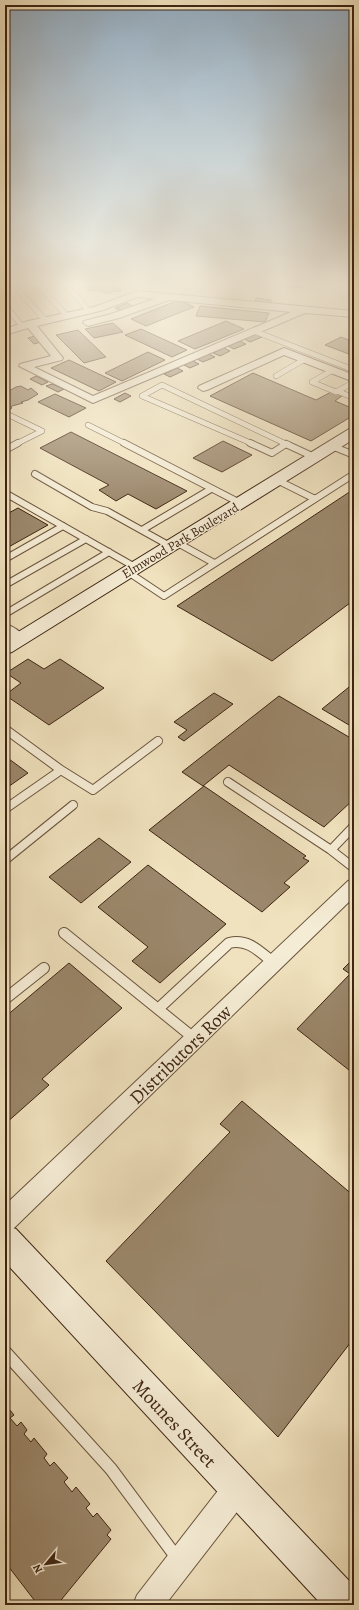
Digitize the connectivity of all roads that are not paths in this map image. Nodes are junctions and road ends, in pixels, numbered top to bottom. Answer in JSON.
{"nodes":[{"id":1,"x":57,"y":357,"type":"edge"},
{"id":2,"x":194,"y":357,"type":"edge"},
{"id":3,"x":271,"y":357,"type":"edge"},
{"id":4,"x":300,"y":357,"type":"edge"},
{"id":5,"x":320,"y":357,"type":"edge"},
{"id":6,"x":305,"y":359,"type":"junction"},
{"id":7,"x":333,"y":370,"type":"junction"},
{"id":8,"x":354,"y":370,"type":"edge"},
{"id":9,"x":276,"y":376,"type":"dead end"},
{"id":10,"x":354,"y":379,"type":"edge"},
{"id":11,"x":354,"y":382,"type":"edge"},
{"id":12,"x":203,"y":388,"type":"dead end"},
{"id":13,"x":337,"y":391,"type":"junction"},
{"id":14,"x":354,"y":398,"type":"edge"},
{"id":15,"x":9,"y":415,"type":"dead end"},
{"id":16,"x":88,"y":425,"type":"dead end"},
{"id":17,"x":354,"y":432,"type":"edge"},
{"id":18,"x":287,"y":443,"type":"junction"},
{"id":19,"x":332,"y":446,"type":"junction"},
{"id":20,"x":5,"y":450,"type":"edge"},
{"id":21,"x":354,"y":455,"type":"edge"},
{"id":22,"x":314,"y":456,"type":"junction"},
{"id":23,"x":35,"y":474,"type":"dead end"},
{"id":24,"x":354,"y":474,"type":"edge"},
{"id":25,"x":276,"y":480,"type":"junction"},
{"id":26,"x":212,"y":489,"type":"junction"},
{"id":27,"x":5,"y":493,"type":"edge"},
{"id":28,"x":314,"y":499,"type":"junction"},
{"id":29,"x":240,"y":504,"type":"junction"},
{"id":30,"x":63,"y":526,"type":"junction"},
{"id":31,"x":142,"y":530,"type":"junction"},
{"id":32,"x":86,"y":539,"type":"junction"},
{"id":33,"x":173,"y":544,"type":"junction"},
{"id":34,"x":109,"y":552,"type":"junction"},
{"id":35,"x":5,"y":559,"type":"edge"},
{"id":36,"x":214,"y":563,"type":"junction"},
{"id":37,"x":132,"y":570,"type":"junction"},
{"id":38,"x":5,"y":585,"type":"edge"},
{"id":39,"x":5,"y":614,"type":"edge"},
{"id":40,"x":5,"y":629,"type":"edge"},
{"id":41,"x":12,"y":643,"type":"edge"},
{"id":42,"x":5,"y":728,"type":"edge"},
{"id":43,"x":158,"y":741,"type":"dead end"},
{"id":44,"x":61,"y":770,"type":"junction"},
{"id":45,"x":228,"y":782,"type":"dead end"},
{"id":46,"x":73,"y":805,"type":"dead end"},
{"id":47,"x":5,"y":809,"type":"edge"},
{"id":48,"x":354,"y":826,"type":"edge"},
{"id":49,"x":331,"y":850,"type":"junction"},
{"id":50,"x":5,"y":860,"type":"edge"},
{"id":51,"x":354,"y":868,"type":"edge"},
{"id":52,"x":354,"y":886,"type":"edge"},
{"id":53,"x":64,"y":933,"type":"dead end"},
{"id":54,"x":274,"y":963,"type":"junction"},
{"id":55,"x":44,"y":968,"type":"dead end"},
{"id":56,"x":5,"y":999,"type":"edge"},
{"id":57,"x":158,"y":1009,"type":"junction"},
{"id":58,"x":195,"y":1039,"type":"junction"},
{"id":59,"x":5,"y":1221,"type":"edge"},
{"id":60,"x":5,"y":1240,"type":"edge"},
{"id":61,"x":5,"y":1352,"type":"edge"},
{"id":62,"x":236,"y":1489,"type":"junction"},
{"id":63,"x":180,"y":1561,"type":"junction"},
{"id":64,"x":147,"y":1605,"type":"edge"},
{"id":65,"x":347,"y":1605,"type":"edge"}],
"edges":[{"from":1,"to":2,"type":"street"},
{"from":3,"to":12,"type":"street"},
{"from":4,"to":6,"type":"street"},
{"from":5,"to":8,"type":"lane"},
{"from":6,"to":7,"type":"street"},
{"from":6,"to":9,"type":"lane"},
{"from":7,"to":10,"type":"street"},
{"from":7,"to":13,"type":"lane"},
{"from":11,"to":13,"type":"lane"},
{"from":13,"to":14,"type":"lane"},
{"from":15,"to":20,"type":"lane"},
{"from":16,"to":26,"type":"lane"},
{"from":17,"to":19,"type":"street","name":"Elmwood Park Boulevard"},
{"from":18,"to":18,"type":"lane"},
{"from":18,"to":22,"type":"lane"},
{"from":19,"to":21,"type":"lane"},
{"from":19,"to":22,"type":"street","name":"Elmwood Park Boulevard"},
{"from":22,"to":25,"type":"street","name":"Elmwood Park Boulevard"},
{"from":23,"to":31,"type":"lane"},
{"from":24,"to":28,"type":"lane"},
{"from":25,"to":28,"type":"lane"},
{"from":25,"to":29,"type":"street","name":"Elmwood Park Boulevard"},
{"from":26,"to":29,"type":"lane"},
{"from":26,"to":31,"type":"lane"},
{"from":27,"to":30,"type":"lane"},
{"from":28,"to":36,"type":"lane"},
{"from":29,"to":33,"type":"street","name":"Elmwood Park Boulevard"},
{"from":30,"to":32,"type":"lane"},
{"from":30,"to":35,"type":"lane"},
{"from":31,"to":33,"type":"lane"},
{"from":32,"to":34,"type":"lane"},
{"from":32,"to":38,"type":"lane"},
{"from":33,"to":36,"type":"lane"},
{"from":33,"to":37,"type":"street","name":"Elmwood Park Boulevard"},
{"from":34,"to":37,"type":"lane"},
{"from":34,"to":39,"type":"lane"},
{"from":36,"to":37,"type":"lane"},
{"from":37,"to":41,"type":"street","name":"Elmwood Park Boulevard"},
{"from":40,"to":41,"type":"street"},
{"from":42,"to":44,"type":"lane"},
{"from":43,"to":44,"type":"lane"},
{"from":44,"to":47,"type":"lane"},
{"from":45,"to":49,"type":"lane"},
{"from":46,"to":50,"type":"lane"},
{"from":48,"to":49,"type":"lane"},
{"from":49,"to":51,"type":"lane"},
{"from":52,"to":54,"type":"street","name":"Distributors Row"},
{"from":53,"to":57,"type":"lane"},
{"from":54,"to":57,"type":"lane"},
{"from":54,"to":58,"type":"street","name":"Distributors Row"},
{"from":55,"to":56,"type":"lane"},
{"from":57,"to":58,"type":"lane"},
{"from":58,"to":59,"type":"street","name":"Distributors Row"},
{"from":60,"to":62,"type":"street","name":"Mounes Street"},
{"from":61,"to":63,"type":"lane"},
{"from":62,"to":63,"type":"street"},
{"from":62,"to":65,"type":"street","name":"Mounes Street"},
{"from":63,"to":64,"type":"street"}]}
